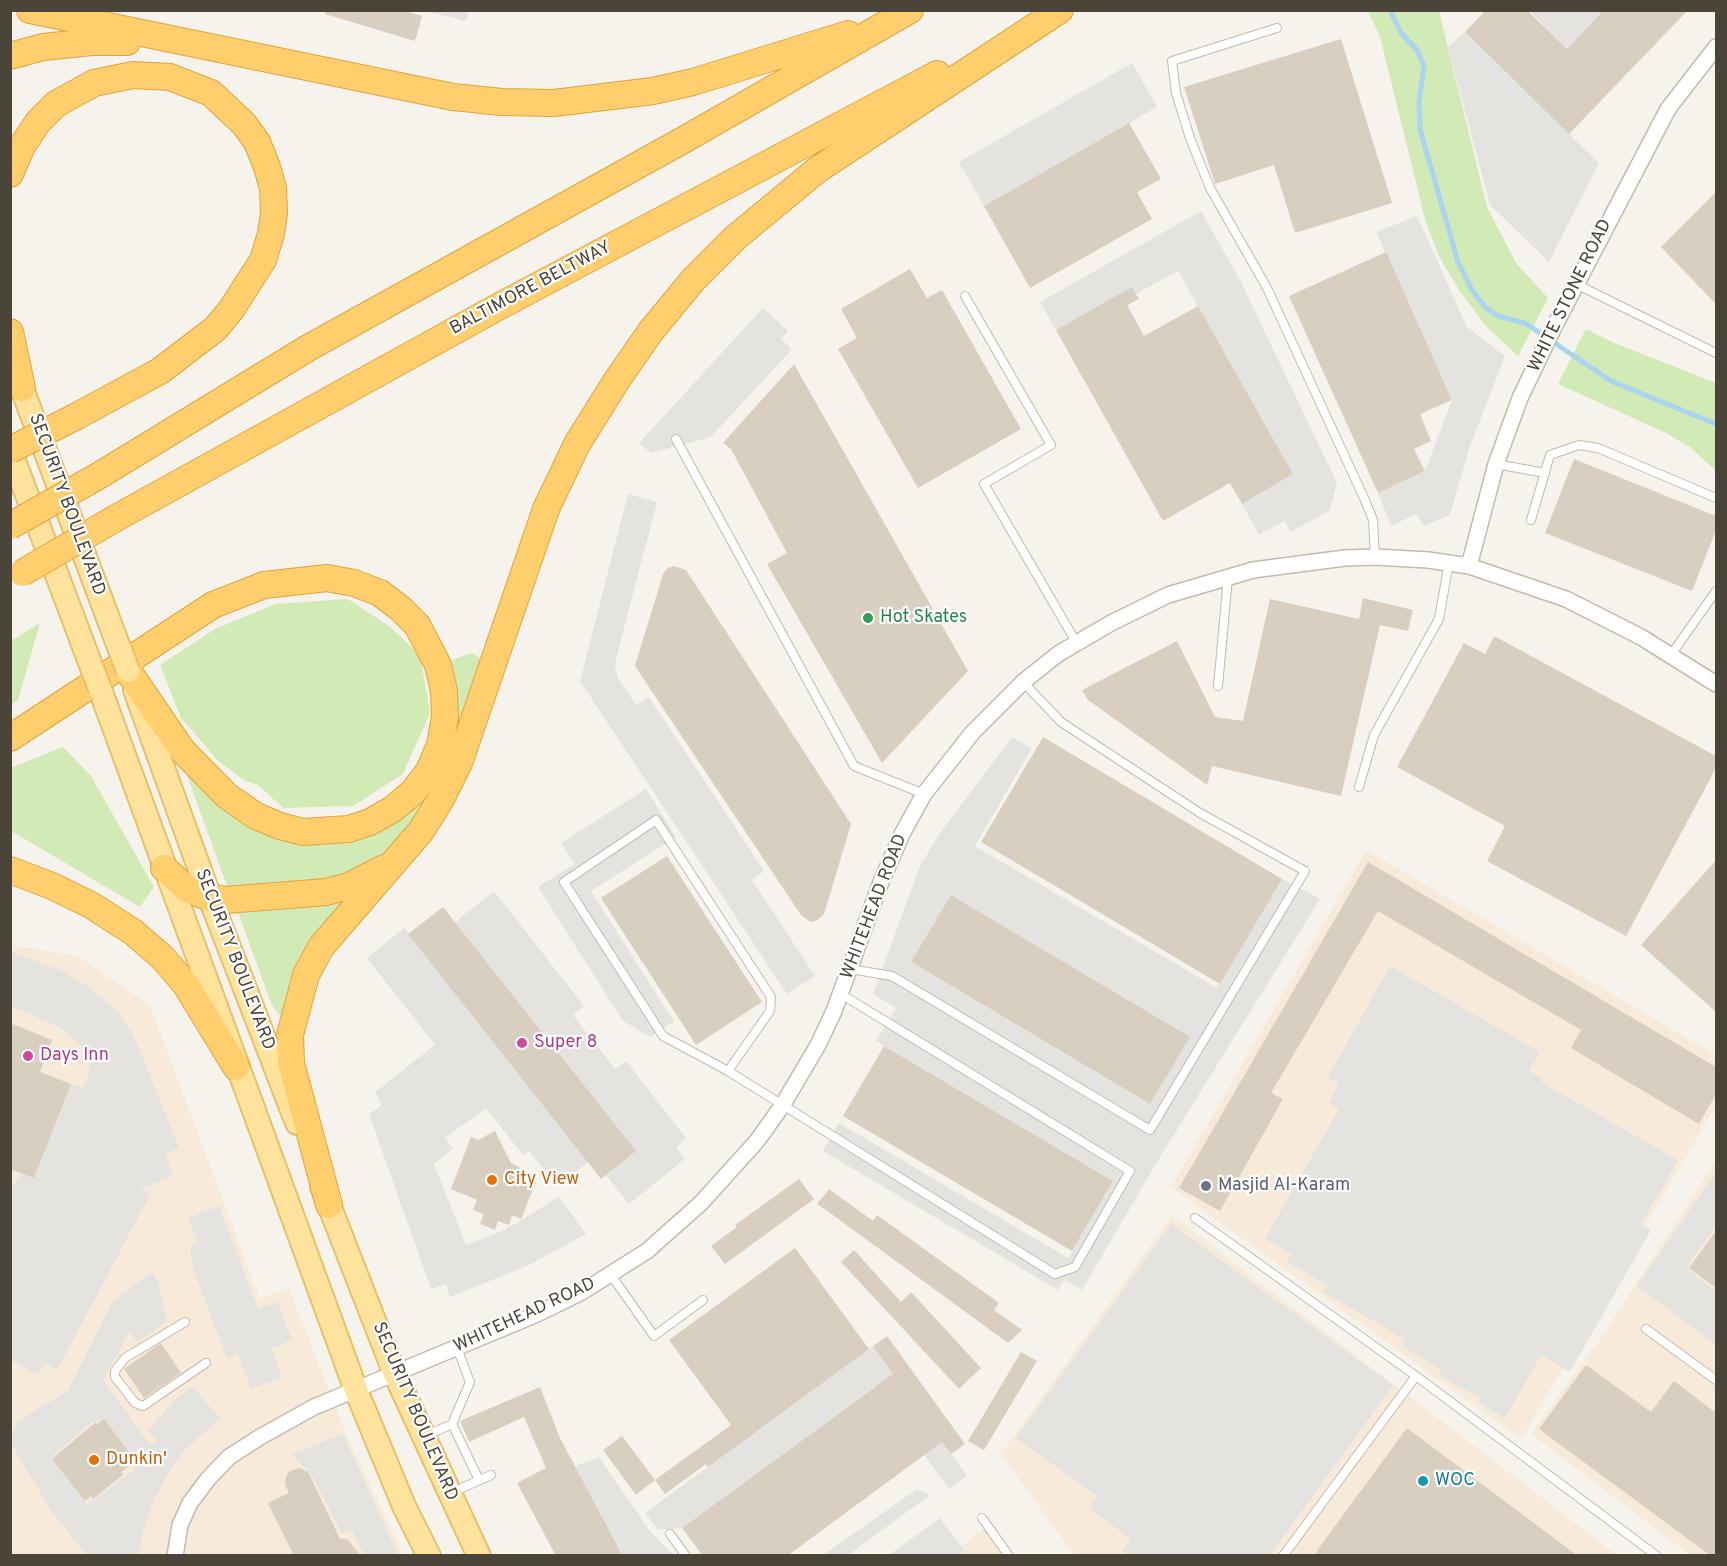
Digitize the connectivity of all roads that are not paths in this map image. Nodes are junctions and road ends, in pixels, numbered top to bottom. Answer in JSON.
{"nodes":[{"id":1,"x":30,"y":10,"type":"edge"},
{"id":2,"x":910,"y":10,"type":"edge"},
{"id":3,"x":1059,"y":10,"type":"edge"},
{"id":4,"x":883,"y":24,"type":"junction"},
{"id":5,"x":1277,"y":28,"type":"dead end"},
{"id":6,"x":178,"y":42,"type":"junction"},
{"id":7,"x":1716,"y":47,"type":"edge"},
{"id":8,"x":10,"y":56,"type":"edge"},
{"id":9,"x":10,"y":174,"type":"edge"},
{"id":10,"x":1576,"y":284,"type":"junction"},
{"id":11,"x":965,"y":296,"type":"dead end"},
{"id":12,"x":10,"y":332,"type":"edge"},
{"id":13,"x":1716,"y":353,"type":"edge"},
{"id":14,"x":10,"y":357,"type":"edge"},
{"id":15,"x":22,"y":388,"type":"junction"},
{"id":16,"x":676,"y":440,"type":"dead end"},
{"id":17,"x":10,"y":450,"type":"edge"},
{"id":18,"x":1496,"y":464,"type":"junction"},
{"id":19,"x":1545,"y":473,"type":"junction"},
{"id":20,"x":1716,"y":498,"type":"edge"},
{"id":21,"x":1531,"y":520,"type":"dead end"},
{"id":22,"x":10,"y":526,"type":"edge"},
{"id":23,"x":1375,"y":557,"type":"junction"},
{"id":24,"x":1449,"y":562,"type":"junction"},
{"id":25,"x":1469,"y":566,"type":"junction"},
{"id":26,"x":16,"y":576,"type":"edge"},
{"id":27,"x":1228,"y":576,"type":"junction"},
{"id":28,"x":1716,"y":591,"type":"edge"},
{"id":29,"x":1076,"y":642,"type":"junction"},
{"id":30,"x":1671,"y":655,"type":"junction"},
{"id":31,"x":124,"y":661,"type":"junction"},
{"id":32,"x":1023,"y":682,"type":"junction"},
{"id":33,"x":1716,"y":684,"type":"edge"},
{"id":34,"x":1218,"y":686,"type":"dead end"},
{"id":35,"x":10,"y":738,"type":"edge"},
{"id":36,"x":1359,"y":788,"type":"dead end"},
{"id":37,"x":924,"y":794,"type":"junction"},
{"id":38,"x":397,"y":860,"type":"junction"},
{"id":39,"x":164,"y":868,"type":"junction"},
{"id":40,"x":10,"y":870,"type":"edge"},
{"id":41,"x":210,"y":898,"type":"junction"},
{"id":42,"x":850,"y":969,"type":"junction"},
{"id":43,"x":841,"y":994,"type":"junction"},
{"id":44,"x":236,"y":1066,"type":"junction"},
{"id":45,"x":728,"y":1071,"type":"junction"},
{"id":46,"x":782,"y":1106,"type":"junction"},
{"id":47,"x":329,"y":1205,"type":"junction"},
{"id":48,"x":1195,"y":1218,"type":"dead end"},
{"id":49,"x":611,"y":1275,"type":"junction"},
{"id":50,"x":703,"y":1300,"type":"dead end"},
{"id":51,"x":185,"y":1322,"type":"dead end"},
{"id":52,"x":1646,"y":1329,"type":"dead end"},
{"id":53,"x":457,"y":1348,"type":"junction"},
{"id":54,"x":206,"y":1364,"type":"dead end"},
{"id":55,"x":395,"y":1374,"type":"junction"},
{"id":56,"x":1416,"y":1376,"type":"junction"},
{"id":57,"x":1716,"y":1380,"type":"edge"},
{"id":58,"x":357,"y":1390,"type":"junction"},
{"id":59,"x":452,"y":1424,"type":"junction"},
{"id":60,"x":423,"y":1437,"type":"junction"},
{"id":61,"x":491,"y":1474,"type":"dead end"},
{"id":62,"x":479,"y":1480,"type":"junction"},
{"id":63,"x":449,"y":1494,"type":"junction"},
{"id":64,"x":982,"y":1518,"type":"dead end"},
{"id":65,"x":670,"y":1534,"type":"dead end"},
{"id":66,"x":175,"y":1556,"type":"edge"},
{"id":67,"x":429,"y":1556,"type":"edge"},
{"id":68,"x":479,"y":1556,"type":"edge"},
{"id":69,"x":686,"y":1556,"type":"edge"},
{"id":70,"x":1009,"y":1556,"type":"edge"},
{"id":71,"x":1282,"y":1556,"type":"edge"},
{"id":72,"x":1657,"y":1556,"type":"edge"}],
"edges":[{"from":1,"to":6,"type":"highway"},
{"from":2,"to":4,"type":"highway"},
{"from":3,"to":26,"type":"highway","name":"BALTIMORE BELTWAY","bridge":true},
{"from":3,"to":38,"type":"highway"},
{"from":4,"to":6,"type":"highway"},
{"from":4,"to":22,"type":"highway","bridge":true},
{"from":5,"to":23,"type":"lane"},
{"from":6,"to":8,"type":"highway"},
{"from":7,"to":10,"type":"street","name":"WHITE STONE ROAD"},
{"from":9,"to":17,"type":"highway","bridge":true},
{"from":10,"to":13,"type":"lane"},
{"from":10,"to":18,"type":"street","name":"WHITE STONE ROAD"},
{"from":11,"to":29,"type":"lane"},
{"from":12,"to":15,"type":"highway"},
{"from":14,"to":15,"type":"main road","name":"SECURITY BOULEVARD"},
{"from":15,"to":31,"type":"main road","name":"SECURITY BOULEVARD"},
{"from":16,"to":37,"type":"lane"},
{"from":17,"to":39,"type":"main road","name":"SECURITY BOULEVARD","bridge":true},
{"from":18,"to":19,"type":"lane"},
{"from":18,"to":25,"type":"street","name":"WHITE STONE ROAD"},
{"from":19,"to":20,"type":"lane"},
{"from":19,"to":21,"type":"lane"},
{"from":23,"to":24,"type":"street","name":"WHITEHEAD ROAD"},
{"from":23,"to":27,"type":"street","name":"WHITEHEAD ROAD"},
{"from":24,"to":25,"type":"street","name":"WHITEHEAD ROAD"},
{"from":24,"to":36,"type":"lane"},
{"from":25,"to":30,"type":"street","name":"WHITEHEAD ROAD"},
{"from":27,"to":29,"type":"street","name":"WHITEHEAD ROAD"},
{"from":27,"to":34,"type":"lane"},
{"from":28,"to":30,"type":"lane"},
{"from":29,"to":32,"type":"street","name":"WHITEHEAD ROAD"},
{"from":30,"to":33,"type":"street","name":"WHITEHEAD ROAD"},
{"from":31,"to":35,"type":"highway"},
{"from":31,"to":41,"type":"main road","name":"SECURITY BOULEVARD"},
{"from":32,"to":37,"type":"street","name":"WHITEHEAD ROAD"},
{"from":32,"to":42,"type":"lane"},
{"from":37,"to":42,"type":"street","name":"WHITEHEAD ROAD"},
{"from":38,"to":41,"type":"highway"},
{"from":38,"to":47,"type":"highway"},
{"from":39,"to":41,"type":"highway"},
{"from":39,"to":44,"type":"main road","name":"SECURITY BOULEVARD"},
{"from":40,"to":44,"type":"highway"},
{"from":41,"to":47,"type":"main road","name":"SECURITY BOULEVARD"},
{"from":42,"to":43,"type":"street","name":"WHITEHEAD ROAD"},
{"from":43,"to":46,"type":"street","name":"WHITEHEAD ROAD"},
{"from":43,"to":46,"type":"lane"},
{"from":44,"to":58,"type":"main road","name":"SECURITY BOULEVARD"},
{"from":45,"to":45,"type":"lane"},
{"from":45,"to":46,"type":"lane"},
{"from":46,"to":49,"type":"street","name":"WHITEHEAD ROAD"},
{"from":47,"to":55,"type":"main road","name":"SECURITY BOULEVARD"},
{"from":48,"to":56,"type":"lane"},
{"from":49,"to":50,"type":"lane"},
{"from":49,"to":53,"type":"street","name":"WHITEHEAD ROAD"},
{"from":51,"to":54,"type":"lane"},
{"from":52,"to":57,"type":"lane"},
{"from":53,"to":55,"type":"street","name":"WHITEHEAD ROAD"},
{"from":53,"to":59,"type":"lane"},
{"from":55,"to":58,"type":"street","name":"WHITEHEAD ROAD"},
{"from":55,"to":60,"type":"main road","name":"SECURITY BOULEVARD"},
{"from":56,"to":71,"type":"lane"},
{"from":56,"to":72,"type":"lane"},
{"from":58,"to":66,"type":"street","name":"WHITEHEAD ROAD"},
{"from":58,"to":67,"type":"main road","name":"SECURITY BOULEVARD"},
{"from":59,"to":60,"type":"lane"},
{"from":59,"to":62,"type":"lane"},
{"from":60,"to":63,"type":"main road","name":"SECURITY BOULEVARD"},
{"from":61,"to":62,"type":"lane"},
{"from":62,"to":63,"type":"lane"},
{"from":63,"to":68,"type":"main road","name":"SECURITY BOULEVARD"},
{"from":64,"to":70,"type":"lane"},
{"from":65,"to":69,"type":"lane"}]}
